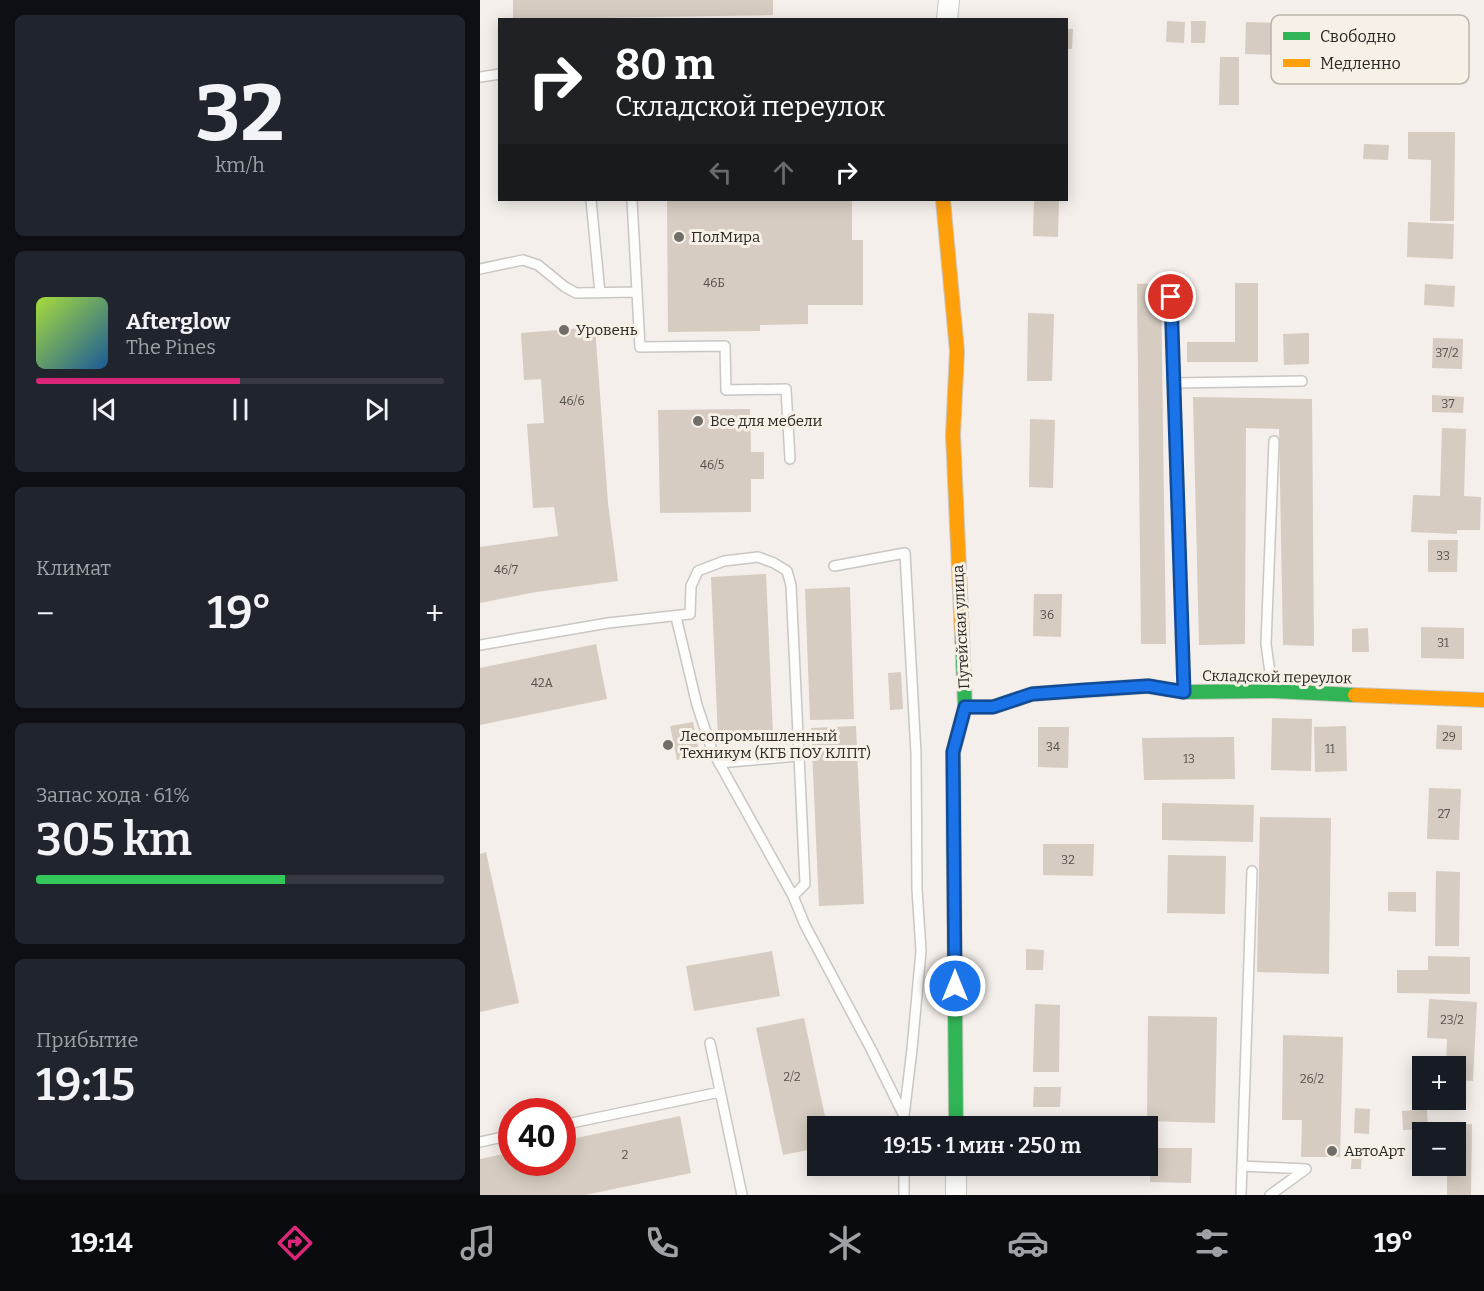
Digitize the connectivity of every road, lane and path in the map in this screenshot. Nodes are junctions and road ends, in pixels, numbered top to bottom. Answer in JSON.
{"nodes":[{"id":1,"x":949,"y":0,"type":"edge"},
{"id":2,"x":947,"y":18,"type":"edge"},
{"id":3,"x":498,"y":74,"type":"edge"},
{"id":4,"x":480,"y":77,"type":"edge"},
{"id":5,"x":591,"y":201,"type":"edge"},
{"id":6,"x":632,"y":201,"type":"edge"},
{"id":7,"x":943,"y":201,"type":"edge"},
{"id":8,"x":480,"y":269,"type":"edge"},
{"id":9,"x":637,"y":292,"type":"junction"},
{"id":10,"x":600,"y":293,"type":"junction"},
{"id":11,"x":1171,"y":297,"type":"dead end"},
{"id":12,"x":1302,"y":381,"type":"dead end"},
{"id":13,"x":1174,"y":383,"type":"junction"},
{"id":14,"x":1274,"y":441,"type":"dead end"},
{"id":15,"x":790,"y":459,"type":"dead end"},
{"id":16,"x":834,"y":566,"type":"dead end"},
{"id":17,"x":676,"y":617,"type":"junction"},
{"id":18,"x":480,"y":645,"type":"edge"},
{"id":19,"x":1272,"y":691,"type":"junction"},
{"id":20,"x":1184,"y":692,"type":"junction"},
{"id":21,"x":1484,"y":700,"type":"edge"},
{"id":22,"x":965,"y":707,"type":"junction"},
{"id":23,"x":798,"y":756,"type":"junction"},
{"id":24,"x":719,"y":762,"type":"junction"},
{"id":25,"x":1252,"y":871,"type":"dead end"},
{"id":26,"x":793,"y":896,"type":"junction"},
{"id":27,"x":710,"y":1043,"type":"dead end"},
{"id":28,"x":720,"y":1092,"type":"junction"},
{"id":29,"x":904,"y":1116,"type":"joint"},
{"id":30,"x":956,"y":1116,"type":"edge"},
{"id":31,"x":576,"y":1122,"type":"edge"},
{"id":32,"x":498,"y":1138,"type":"edge"},
{"id":33,"x":480,"y":1142,"type":"edge"},
{"id":34,"x":1242,"y":1166,"type":"junction"},
{"id":35,"x":904,"y":1176,"type":"edge"},
{"id":36,"x":956,"y":1176,"type":"edge"},
{"id":37,"x":742,"y":1195,"type":"edge"},
{"id":38,"x":904,"y":1195,"type":"edge"},
{"id":39,"x":956,"y":1195,"type":"edge"},
{"id":40,"x":1240,"y":1195,"type":"edge"},
{"id":41,"x":1270,"y":1195,"type":"edge"}],
"edges":[{"from":1,"to":2,"type":"street"},
{"from":3,"to":4,"type":"lane"},
{"from":5,"to":10,"type":"lane"},
{"from":6,"to":9,"type":"lane"},
{"from":7,"to":22,"type":"street","name":"Путейская улица"},
{"from":8,"to":10,"type":"lane"},
{"from":9,"to":10,"type":"lane"},
{"from":9,"to":15,"type":"lane"},
{"from":11,"to":13,"type":"lane"},
{"from":12,"to":13,"type":"lane"},
{"from":13,"to":20,"type":"lane"},
{"from":14,"to":19,"type":"lane"},
{"from":16,"to":29,"type":"lane"},
{"from":17,"to":18,"type":"lane"},
{"from":17,"to":23,"type":"lane"},
{"from":17,"to":24,"type":"lane"},
{"from":19,"to":20,"type":"street","name":"Складской переулок"},
{"from":19,"to":21,"type":"street","name":"Складской переулок"},
{"from":20,"to":22,"type":"street","name":"Складской переулок"},
{"from":22,"to":30,"type":"street","name":"Путейская улица"},
{"from":23,"to":24,"type":"lane"},
{"from":23,"to":26,"type":"lane"},
{"from":24,"to":26,"type":"lane"},
{"from":25,"to":34,"type":"lane"},
{"from":26,"to":29,"type":"lane"},
{"from":27,"to":28,"type":"lane"},
{"from":28,"to":31,"type":"lane"},
{"from":28,"to":37,"type":"lane"},
{"from":32,"to":33,"type":"lane"},
{"from":34,"to":40,"type":"lane"},
{"from":34,"to":41,"type":"lane"},
{"from":35,"to":38,"type":"lane"},
{"from":36,"to":39,"type":"street"}]}
